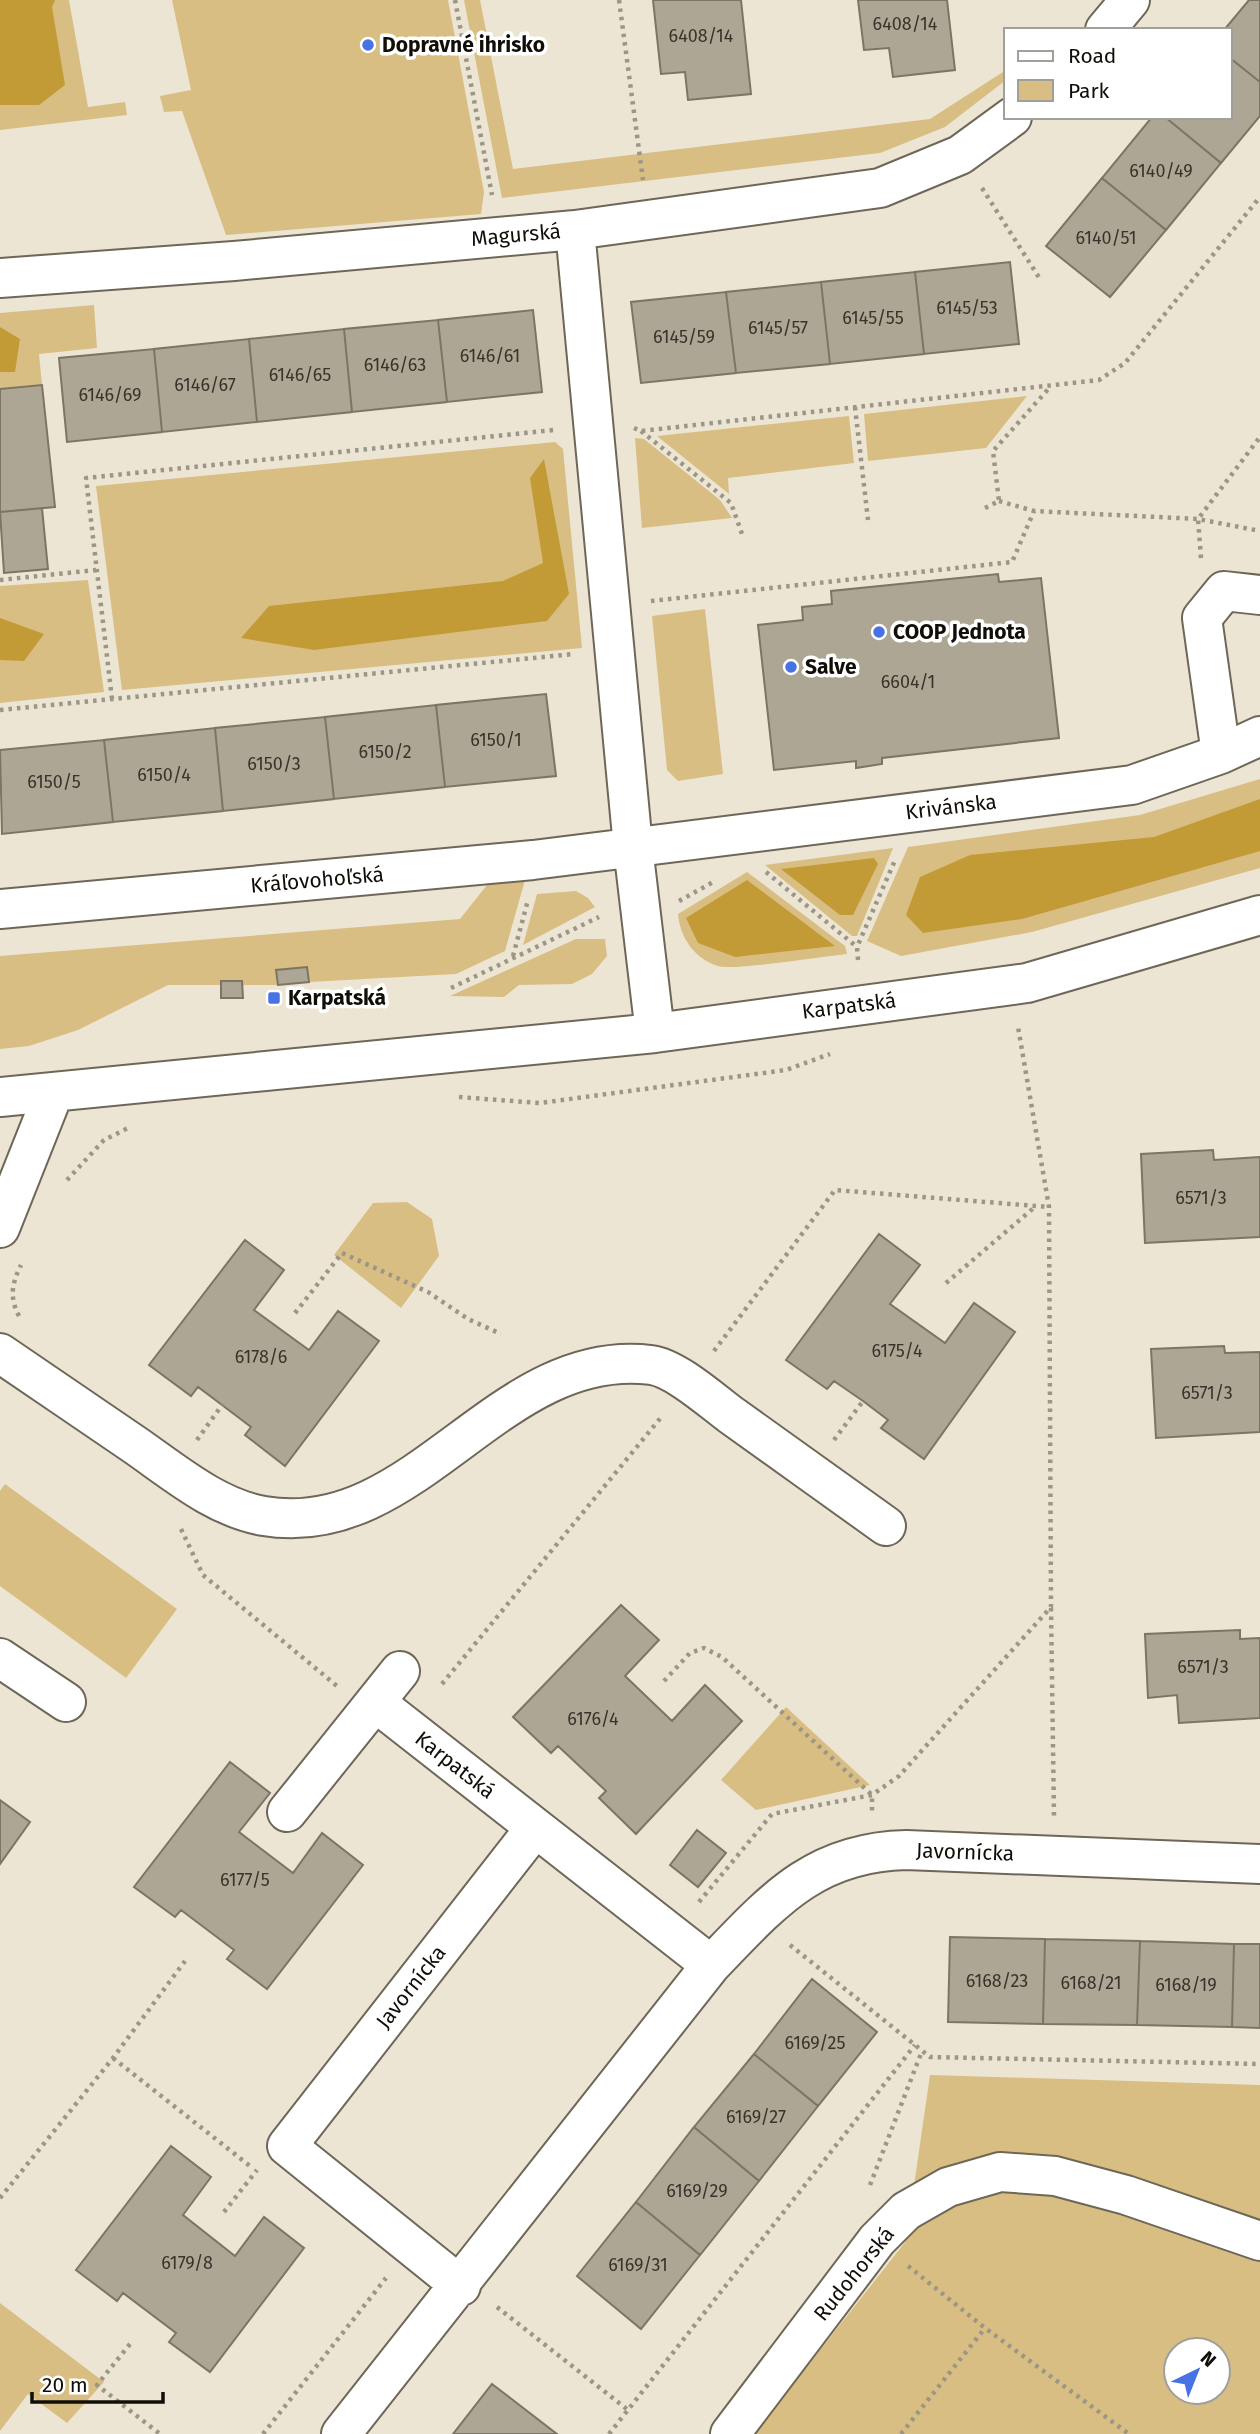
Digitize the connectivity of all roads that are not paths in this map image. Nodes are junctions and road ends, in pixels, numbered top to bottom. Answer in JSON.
{"nodes":[{"id":1,"x":1130,"y":0,"type":"edge"},
{"id":2,"x":1107,"y":28,"type":"edge"},
{"id":3,"x":1009,"y":119,"type":"edge"},
{"id":4,"x":575,"y":230,"type":"junction"},
{"id":5,"x":0,"y":278,"type":"edge"},
{"id":6,"x":1260,"y":595,"type":"edge"},
{"id":7,"x":1260,"y":736,"type":"edge"},
{"id":8,"x":1222,"y":754,"type":"junction"},
{"id":9,"x":634,"y":847,"type":"junction"},
{"id":10,"x":0,"y":909,"type":"edge"},
{"id":11,"x":1260,"y":915,"type":"edge"},
{"id":12,"x":655,"y":1032,"type":"junction"},
{"id":13,"x":54,"y":1092,"type":"junction"},
{"id":14,"x":0,"y":1097,"type":"edge"},
{"id":15,"x":0,"y":1228,"type":"edge"},
{"id":16,"x":11,"y":1338,"type":"edge"},
{"id":17,"x":886,"y":1526,"type":"dead end"},
{"id":18,"x":0,"y":1658,"type":"edge"},
{"id":19,"x":400,"y":1671,"type":"dead end"},
{"id":20,"x":66,"y":1702,"type":"dead end"},
{"id":21,"x":375,"y":1702,"type":"junction"},
{"id":22,"x":287,"y":1812,"type":"dead end"},
{"id":23,"x":535,"y":1828,"type":"junction"},
{"id":24,"x":1260,"y":1864,"type":"edge"},
{"id":25,"x":711,"y":1965,"type":"junction"},
{"id":26,"x":1260,"y":2241,"type":"edge"},
{"id":27,"x":461,"y":2286,"type":"junction"},
{"id":28,"x":341,"y":2434,"type":"edge"},
{"id":29,"x":730,"y":2434,"type":"edge"}],
"edges":[{"from":1,"to":2,"type":"street"},
{"from":3,"to":4,"type":"street","name":"Magurská"},
{"from":4,"to":5,"type":"street","name":"Magurská"},
{"from":4,"to":9,"type":"street"},
{"from":6,"to":8,"type":"street"},
{"from":7,"to":8,"type":"street","name":"Krivánska"},
{"from":8,"to":9,"type":"street","name":"Krivánska"},
{"from":9,"to":10,"type":"street","name":"Kráľovohoľská"},
{"from":9,"to":12,"type":"street"},
{"from":11,"to":12,"type":"street","name":"Karpatská"},
{"from":12,"to":13,"type":"street","name":"Karpatská"},
{"from":13,"to":14,"type":"street","name":"Karpatská"},
{"from":13,"to":15,"type":"street"},
{"from":16,"to":17,"type":"street"},
{"from":18,"to":20,"type":"street"},
{"from":19,"to":21,"type":"street"},
{"from":21,"to":22,"type":"street"},
{"from":21,"to":23,"type":"street","name":"Karpatská"},
{"from":23,"to":25,"type":"street"},
{"from":23,"to":27,"type":"street","name":"Javornícka"},
{"from":24,"to":25,"type":"street","name":"Javornícka"},
{"from":25,"to":27,"type":"street","name":"Javornícka"},
{"from":26,"to":29,"type":"street","name":"Rudohorská"},
{"from":27,"to":28,"type":"street","name":"Javornícka"}]}
